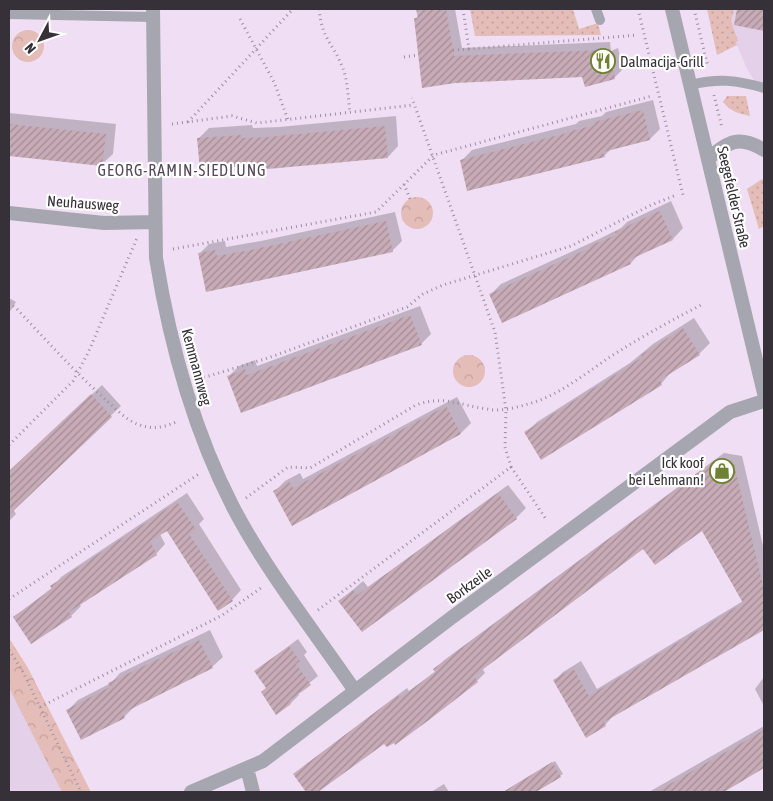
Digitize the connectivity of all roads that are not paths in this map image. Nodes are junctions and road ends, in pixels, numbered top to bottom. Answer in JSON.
{"nodes":[{"id":1,"x":596,"y":9,"type":"edge"},
{"id":2,"x":672,"y":9,"type":"edge"},
{"id":3,"x":153,"y":13,"type":"edge"},
{"id":4,"x":9,"y":14,"type":"edge"},
{"id":5,"x":600,"y":20,"type":"dead end"},
{"id":6,"x":690,"y":85,"type":"junction"},
{"id":7,"x":764,"y":88,"type":"edge"},
{"id":8,"x":764,"y":150,"type":"edge"},
{"id":9,"x":708,"y":159,"type":"junction"},
{"id":10,"x":9,"y":213,"type":"edge"},
{"id":11,"x":154,"y":222,"type":"junction"},
{"id":12,"x":764,"y":393,"type":"edge"},
{"id":13,"x":764,"y":401,"type":"edge"},
{"id":14,"x":355,"y":691,"type":"junction"},
{"id":15,"x":247,"y":768,"type":"junction"},
{"id":16,"x":191,"y":792,"type":"edge"},
{"id":17,"x":253,"y":792,"type":"edge"}],
"edges":[{"from":1,"to":5,"type":"lane"},
{"from":2,"to":6,"type":"street","name":"Seegefelder Straße"},
{"from":3,"to":4,"type":"lane"},
{"from":3,"to":11,"type":"street","name":"Kemmannweg"},
{"from":6,"to":7,"type":"lane"},
{"from":6,"to":9,"type":"street","name":"Seegefelder Straße"},
{"from":8,"to":9,"type":"street"},
{"from":9,"to":12,"type":"street","name":"Seegefelder Straße"},
{"from":10,"to":11,"type":"street","name":"Neuhausweg"},
{"from":11,"to":14,"type":"street","name":"Kemmannweg"},
{"from":13,"to":14,"type":"street","name":"Borkzeile"},
{"from":14,"to":15,"type":"street","name":"Borkzeile"},
{"from":15,"to":16,"type":"street","name":"Borkzeile"},
{"from":15,"to":17,"type":"street"}]}
